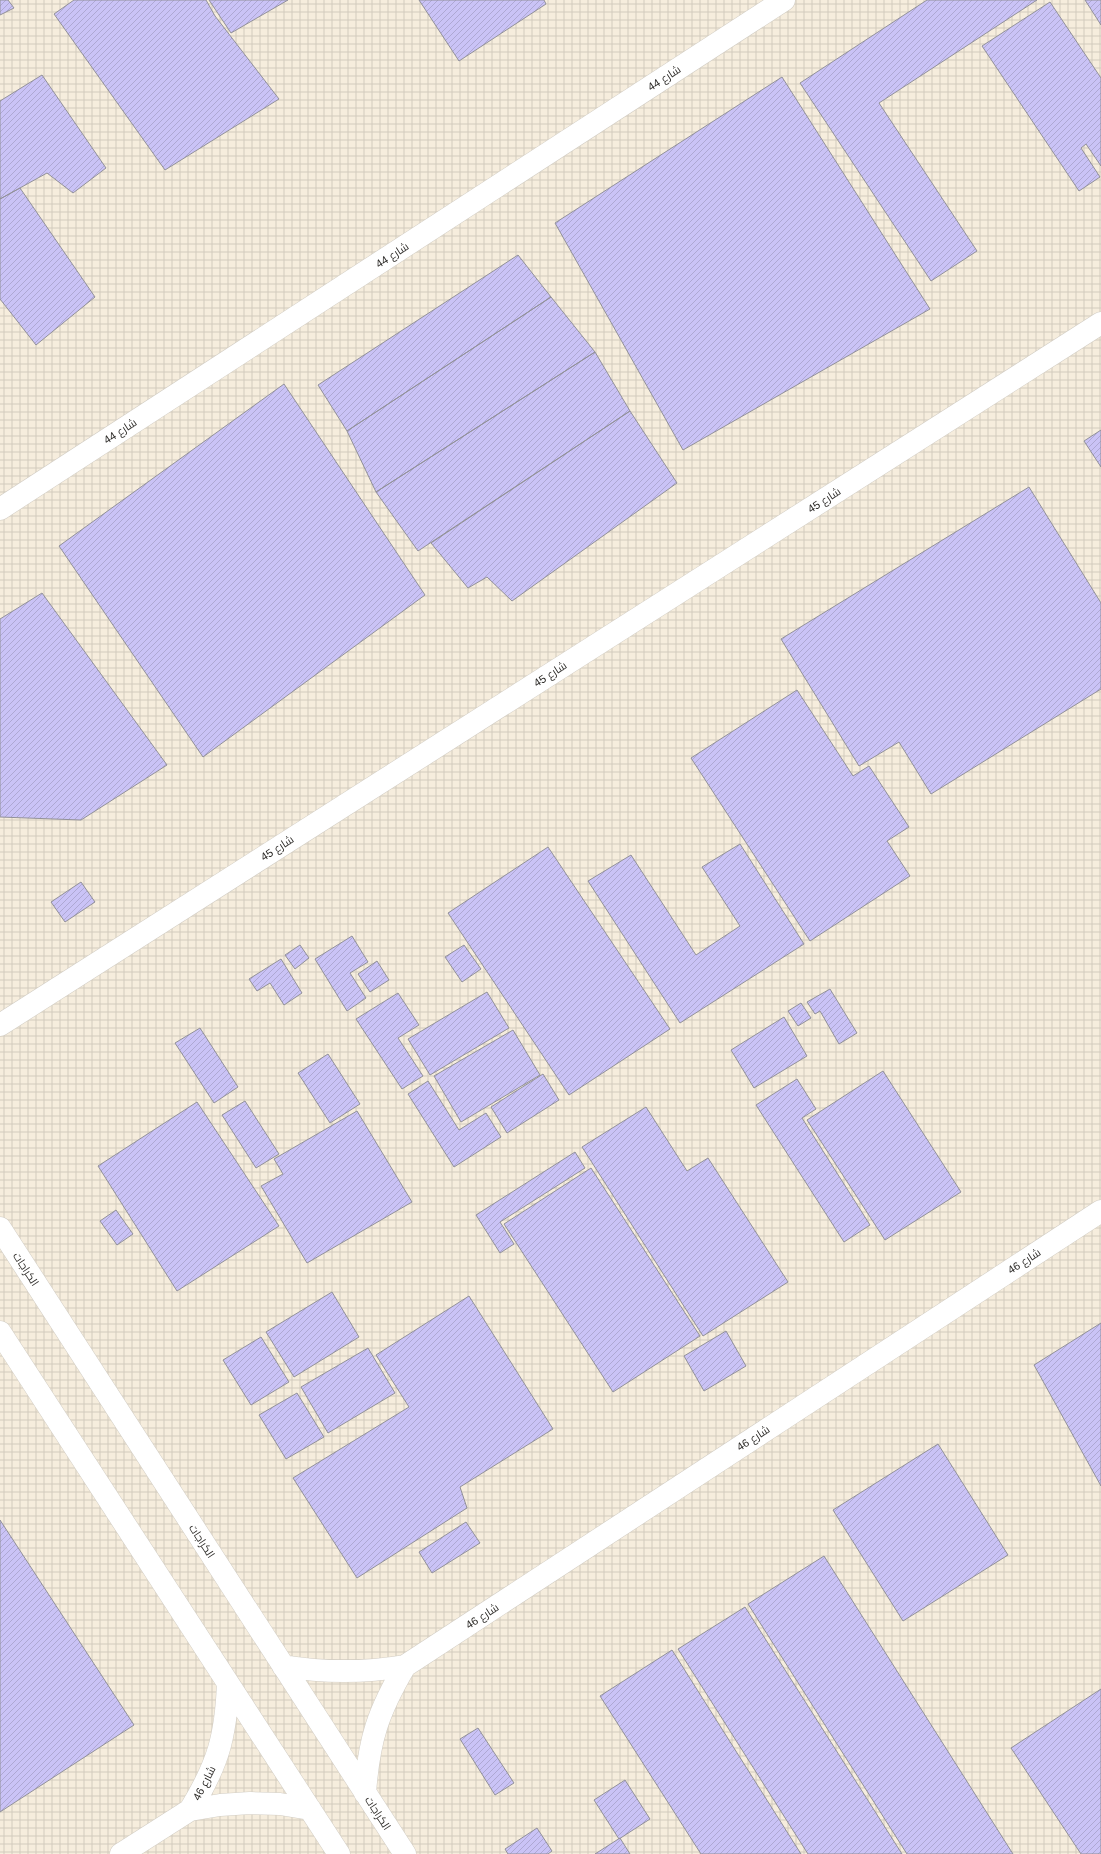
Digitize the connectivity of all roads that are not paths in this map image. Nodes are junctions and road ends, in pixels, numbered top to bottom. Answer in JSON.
{"nodes":[{"id":1,"x":784,"y":0,"type":"edge"},
{"id":2,"x":1101,"y":323,"type":"edge"},
{"id":3,"x":0,"y":510,"type":"edge"},
{"id":4,"x":0,"y":1025,"type":"edge"},
{"id":5,"x":1101,"y":1211,"type":"edge"},
{"id":6,"x":0,"y":1228,"type":"edge"},
{"id":7,"x":0,"y":1332,"type":"edge"},
{"id":8,"x":283,"y":1666,"type":"junction"},
{"id":9,"x":405,"y":1666,"type":"junction"},
{"id":10,"x":228,"y":1683,"type":"junction"},
{"id":11,"x":365,"y":1793,"type":"junction"},
{"id":12,"x":310,"y":1809,"type":"junction"},
{"id":13,"x":190,"y":1810,"type":"junction"},
{"id":14,"x":121,"y":1854,"type":"edge"},
{"id":15,"x":339,"y":1854,"type":"edge"},
{"id":16,"x":404,"y":1854,"type":"edge"}],
"edges":[{"from":1,"to":3,"type":"street","name":"شارع 44"},
{"from":2,"to":4,"type":"street","name":"شارع 45"},
{"from":5,"to":9,"type":"street","name":"شارع 46"},
{"from":6,"to":8,"type":"street","name":"الكراجات"},
{"from":7,"to":10,"type":"street"},
{"from":8,"to":9,"type":"street","name":"شارع 46"},
{"from":8,"to":11,"type":"street","name":"الكراجات"},
{"from":9,"to":11,"type":"street","name":"شارع 46"},
{"from":10,"to":12,"type":"street"},
{"from":10,"to":13,"type":"street","name":"شارع 46"},
{"from":11,"to":16,"type":"street","name":"الكراجات"},
{"from":12,"to":13,"type":"street","name":"شارع 46"},
{"from":12,"to":15,"type":"street"},
{"from":13,"to":14,"type":"street","name":"شارع 46"}]}
